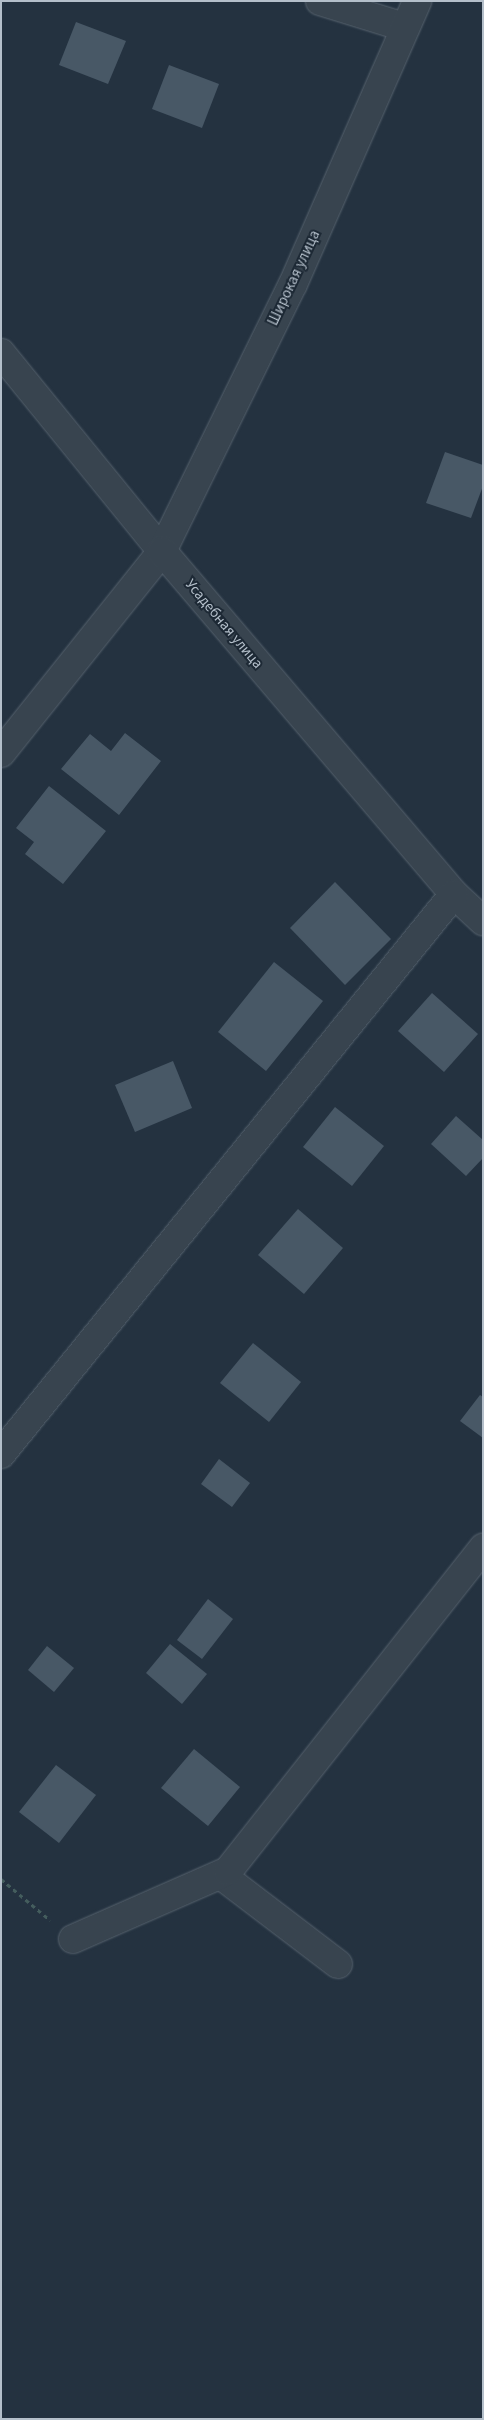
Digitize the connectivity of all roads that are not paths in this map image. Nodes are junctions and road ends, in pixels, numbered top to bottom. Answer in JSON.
{"nodes":[{"id":1,"x":320,"y":1,"type":"edge"},
{"id":2,"x":417,"y":1,"type":"edge"},
{"id":3,"x":404,"y":27,"type":"junction"},
{"id":4,"x":1,"y":353,"type":"edge"},
{"id":5,"x":162,"y":551,"type":"junction"},
{"id":6,"x":1,"y":753,"type":"edge"},
{"id":7,"x":454,"y":894,"type":"junction"},
{"id":8,"x":483,"y":921,"type":"edge"},
{"id":9,"x":1,"y":1454,"type":"edge"},
{"id":10,"x":483,"y":1548,"type":"edge"},
{"id":11,"x":221,"y":1875,"type":"junction"},
{"id":12,"x":73,"y":1940,"type":"road end"},
{"id":13,"x":338,"y":1964,"type":"dead end"}],
"edges":[{"from":1,"to":3,"type":"street"},
{"from":2,"to":3,"type":"street","name":"Широкая улица"},
{"from":3,"to":5,"type":"street","name":"Широкая улица"},
{"from":4,"to":5,"type":"street","name":"Усадебная улица"},
{"from":5,"to":6,"type":"street"},
{"from":5,"to":7,"type":"street","name":"Усадебная улица"},
{"from":7,"to":8,"type":"street","name":"Усадебная улица"},
{"from":7,"to":9,"type":"street"},
{"from":10,"to":11,"type":"street"},
{"from":11,"to":12,"type":"street"},
{"from":11,"to":13,"type":"street"}]}
